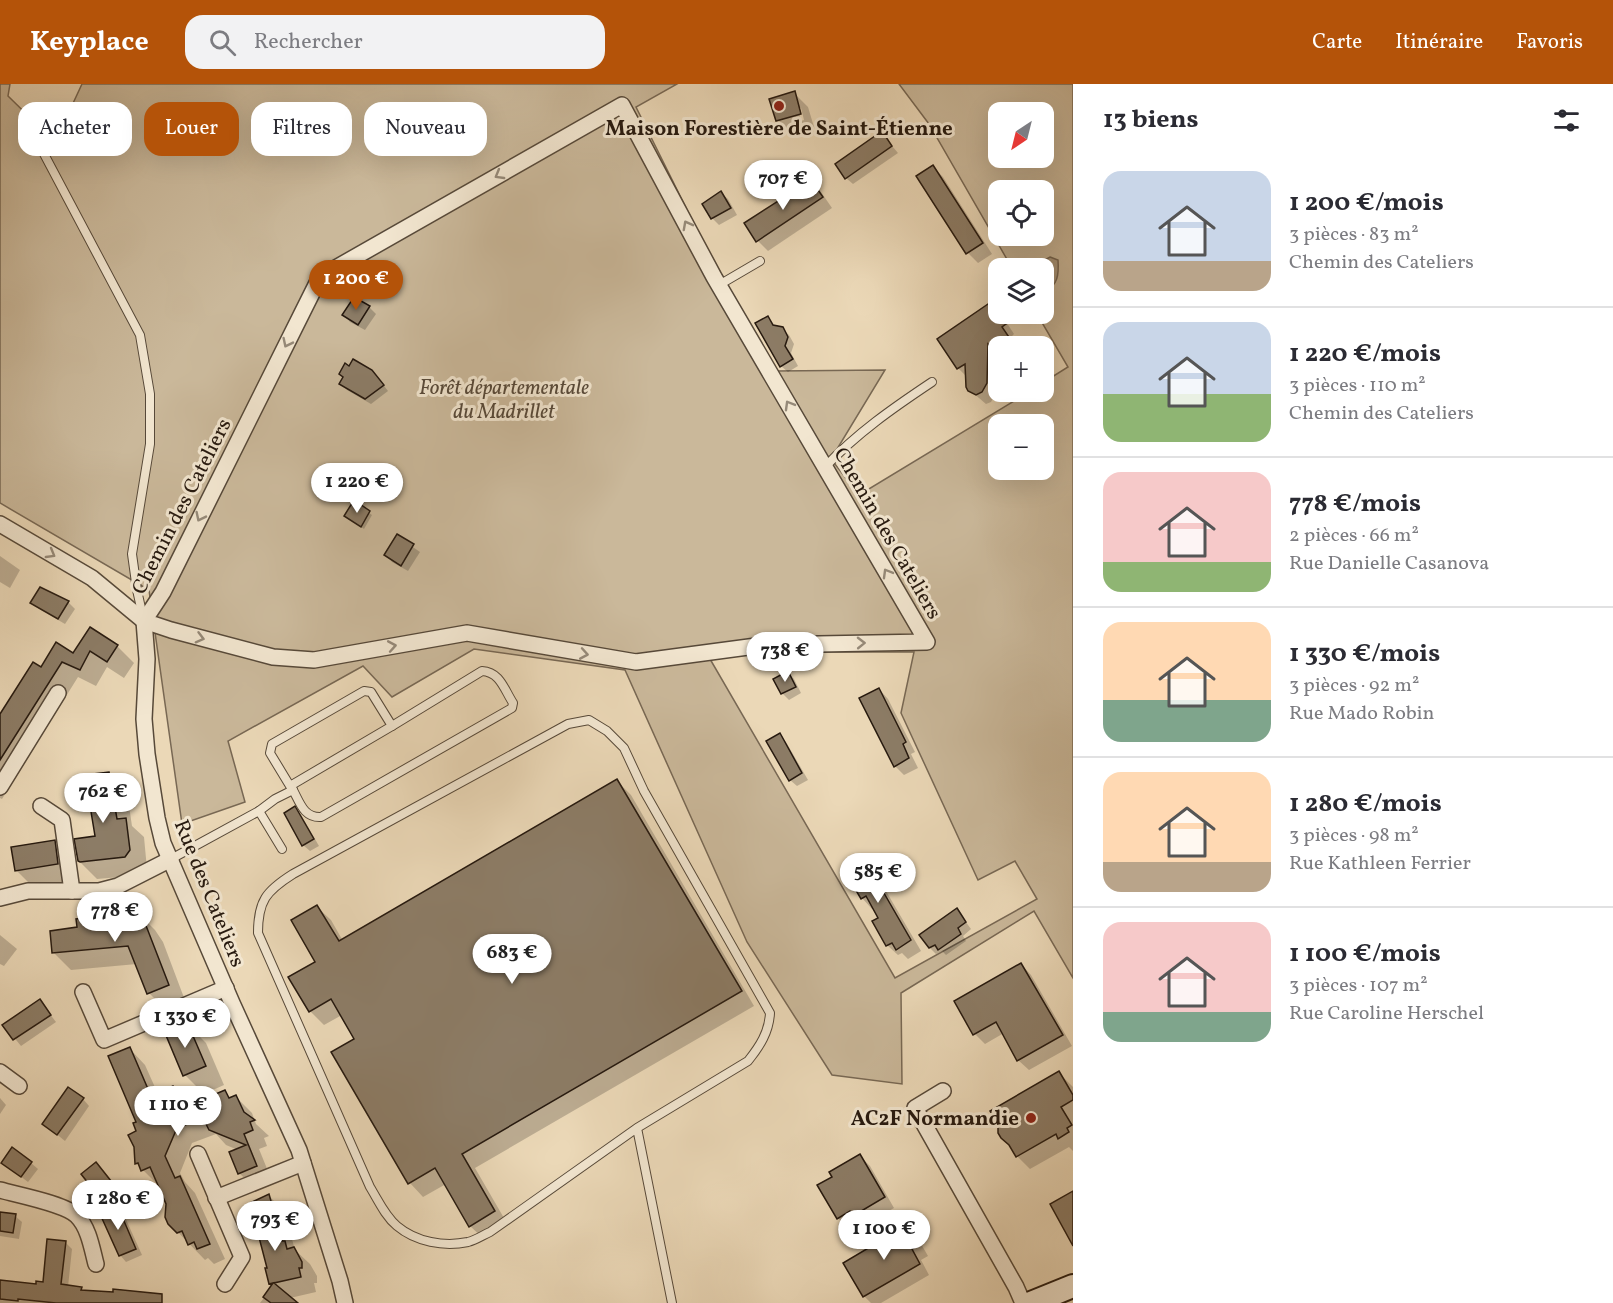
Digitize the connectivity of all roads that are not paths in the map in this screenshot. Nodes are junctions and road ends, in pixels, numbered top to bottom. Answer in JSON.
{"nodes":[{"id":1,"x":45,"y":156,"type":"edge"},
{"id":2,"x":760,"y":261,"type":"dead end"},
{"id":3,"x":717,"y":281,"type":"junction"},
{"id":4,"x":932,"y":382,"type":"dead end"},
{"id":5,"x":825,"y":467,"type":"junction"},
{"id":6,"x":0,"y":524,"type":"edge"},
{"id":7,"x":144,"y":621,"type":"junction"},
{"id":8,"x":58,"y":693,"type":"dead end"},
{"id":9,"x":392,"y":726,"type":"junction"},
{"id":10,"x":0,"y":787,"type":"edge"},
{"id":11,"x":292,"y":788,"type":"junction"},
{"id":12,"x":41,"y":806,"type":"dead end"},
{"id":13,"x":260,"y":811,"type":"junction"},
{"id":14,"x":282,"y":849,"type":"dead end"},
{"id":15,"x":171,"y":859,"type":"junction"},
{"id":16,"x":72,"y":891,"type":"junction"},
{"id":17,"x":0,"y":898,"type":"edge"},
{"id":18,"x":226,"y":988,"type":"junction"},
{"id":19,"x":83,"y":992,"type":"dead end"},
{"id":20,"x":0,"y":1072,"type":"edge"},
{"id":21,"x":19,"y":1086,"type":"dead end"},
{"id":22,"x":943,"y":1091,"type":"dead end"},
{"id":23,"x":637,"y":1128,"type":"junction"},
{"id":24,"x":198,"y":1154,"type":"dead end"},
{"id":25,"x":303,"y":1163,"type":"junction"},
{"id":26,"x":0,"y":1190,"type":"edge"},
{"id":27,"x":216,"y":1198,"type":"junction"},
{"id":28,"x":96,"y":1264,"type":"dead end"},
{"id":29,"x":225,"y":1284,"type":"dead end"},
{"id":30,"x":1073,"y":1286,"type":"edge"},
{"id":31,"x":345,"y":1303,"type":"edge"},
{"id":32,"x":672,"y":1303,"type":"edge"},
{"id":33,"x":1023,"y":1303,"type":"edge"},
{"id":34,"x":1031,"y":1303,"type":"edge"}],
"edges":[{"from":1,"to":7,"type":"lane"},
{"from":2,"to":3,"type":"lane"},
{"from":5,"to":3,"type":"street","name":"Chemin des Cateliers","one_way":true},
{"from":3,"to":7,"type":"street","name":"Chemin des Cateliers","one_way":true},
{"from":4,"to":5,"type":"lane"},
{"from":7,"to":5,"type":"street","name":"Chemin des Cateliers","one_way":true},
{"from":6,"to":7,"type":"street","one_way":true},
{"from":7,"to":15,"type":"street","name":"Rue des Cateliers"},
{"from":8,"to":10,"type":"street"},
{"from":9,"to":11,"type":"lane"},
{"from":9,"to":11,"type":"lane"},
{"from":9,"to":11,"type":"lane"},
{"from":11,"to":13,"type":"lane"},
{"from":12,"to":16,"type":"street"},
{"from":13,"to":14,"type":"lane"},
{"from":13,"to":15,"type":"lane"},
{"from":15,"to":16,"type":"street"},
{"from":15,"to":18,"type":"street","name":"Rue des Cateliers"},
{"from":16,"to":17,"type":"street"},
{"from":18,"to":19,"type":"street"},
{"from":18,"to":25,"type":"street","name":"Rue des Cateliers"},
{"from":20,"to":21,"type":"street"},
{"from":22,"to":33,"type":"street"},
{"from":23,"to":23,"type":"lane"},
{"from":23,"to":32,"type":"lane"},
{"from":24,"to":27,"type":"street"},
{"from":25,"to":27,"type":"street"},
{"from":25,"to":31,"type":"street","name":"Rue des Cateliers"},
{"from":26,"to":28,"type":"street"},
{"from":27,"to":29,"type":"street"},
{"from":30,"to":34,"type":"street"}]}
